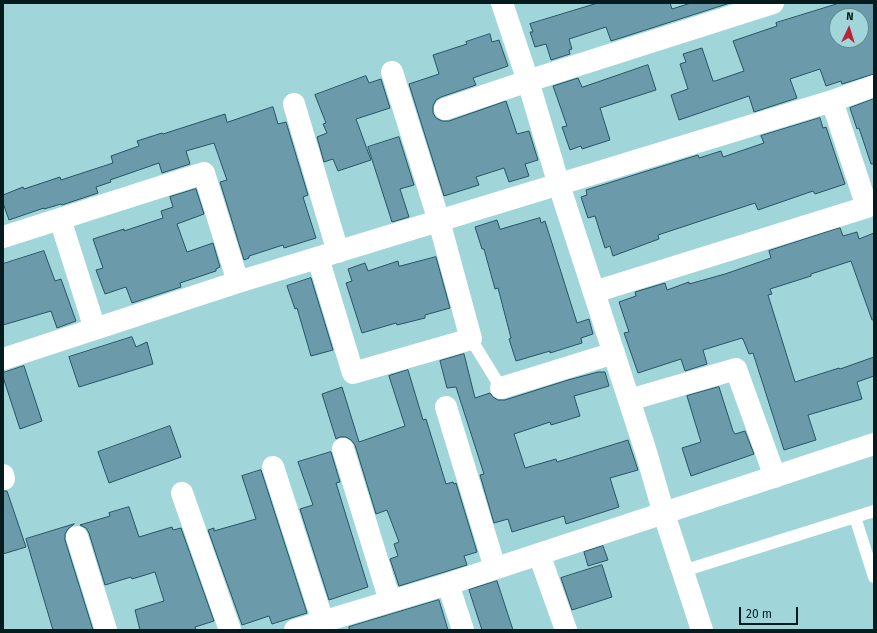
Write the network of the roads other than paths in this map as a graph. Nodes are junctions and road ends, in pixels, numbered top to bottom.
1 (502, 3) edge
2 (773, 3) edge
3 (392, 72) dead end
4 (528, 80) junction
5 (874, 86) edge
6 (832, 101) junction
7 (294, 104) dead end
8 (445, 109) dead end
9 (559, 185) junction
10 (60, 219) junction
11 (439, 221) junction
12 (3, 237) edge
13 (328, 255) junction
14 (238, 282) junction
15 (594, 292) junction
16 (95, 329) junction
17 (471, 339) junction
18 (614, 353) junction
19 (3, 359) edge
20 (501, 388) joint
21 (629, 400) junction
22 (446, 408) dead end
23 (874, 444) edge
24 (343, 449) dead end
25 (273, 467) dead end
26 (775, 477) junction
27 (182, 493) dead end
28 (874, 511) edge
29 (664, 514) junction
30 (855, 517) junction
31 (77, 537) dead end
32 (539, 554) junction
33 (495, 568) junction
34 (683, 571) junction
35 (874, 577) edge
36 (448, 584) junction
37 (390, 601) junction
38 (333, 623) edge
39 (106, 630) edge
40 (230, 630) edge
41 (295, 630) edge
42 (464, 630) edge
43 (566, 630) edge
44 (702, 630) edge

1 - 4 street
2 - 4 street
3 - 11 street
4 - 8 street
4 - 9 street
5 - 6 street
6 - 9 street
6 - 15 street
7 - 13 street
9 - 11 street
9 - 15 street
10 - 12 street
10 - 14 street
10 - 16 street
11 - 13 street
11 - 17 street
13 - 14 street
13 - 17 street
14 - 16 street
15 - 18 street
16 - 19 street
17 - 20 lane
18 - 20 street
18 - 21 street
21 - 26 street
21 - 29 street
22 - 33 street
23 - 26 street
24 - 37 street
25 - 38 street
26 - 29 street
27 - 40 street
28 - 30 lane
29 - 32 street
29 - 34 street
30 - 34 lane
30 - 35 lane
31 - 39 street
32 - 33 street
32 - 43 street
33 - 36 street
34 - 44 street
36 - 37 street
36 - 42 street
37 - 38 street
38 - 41 street

